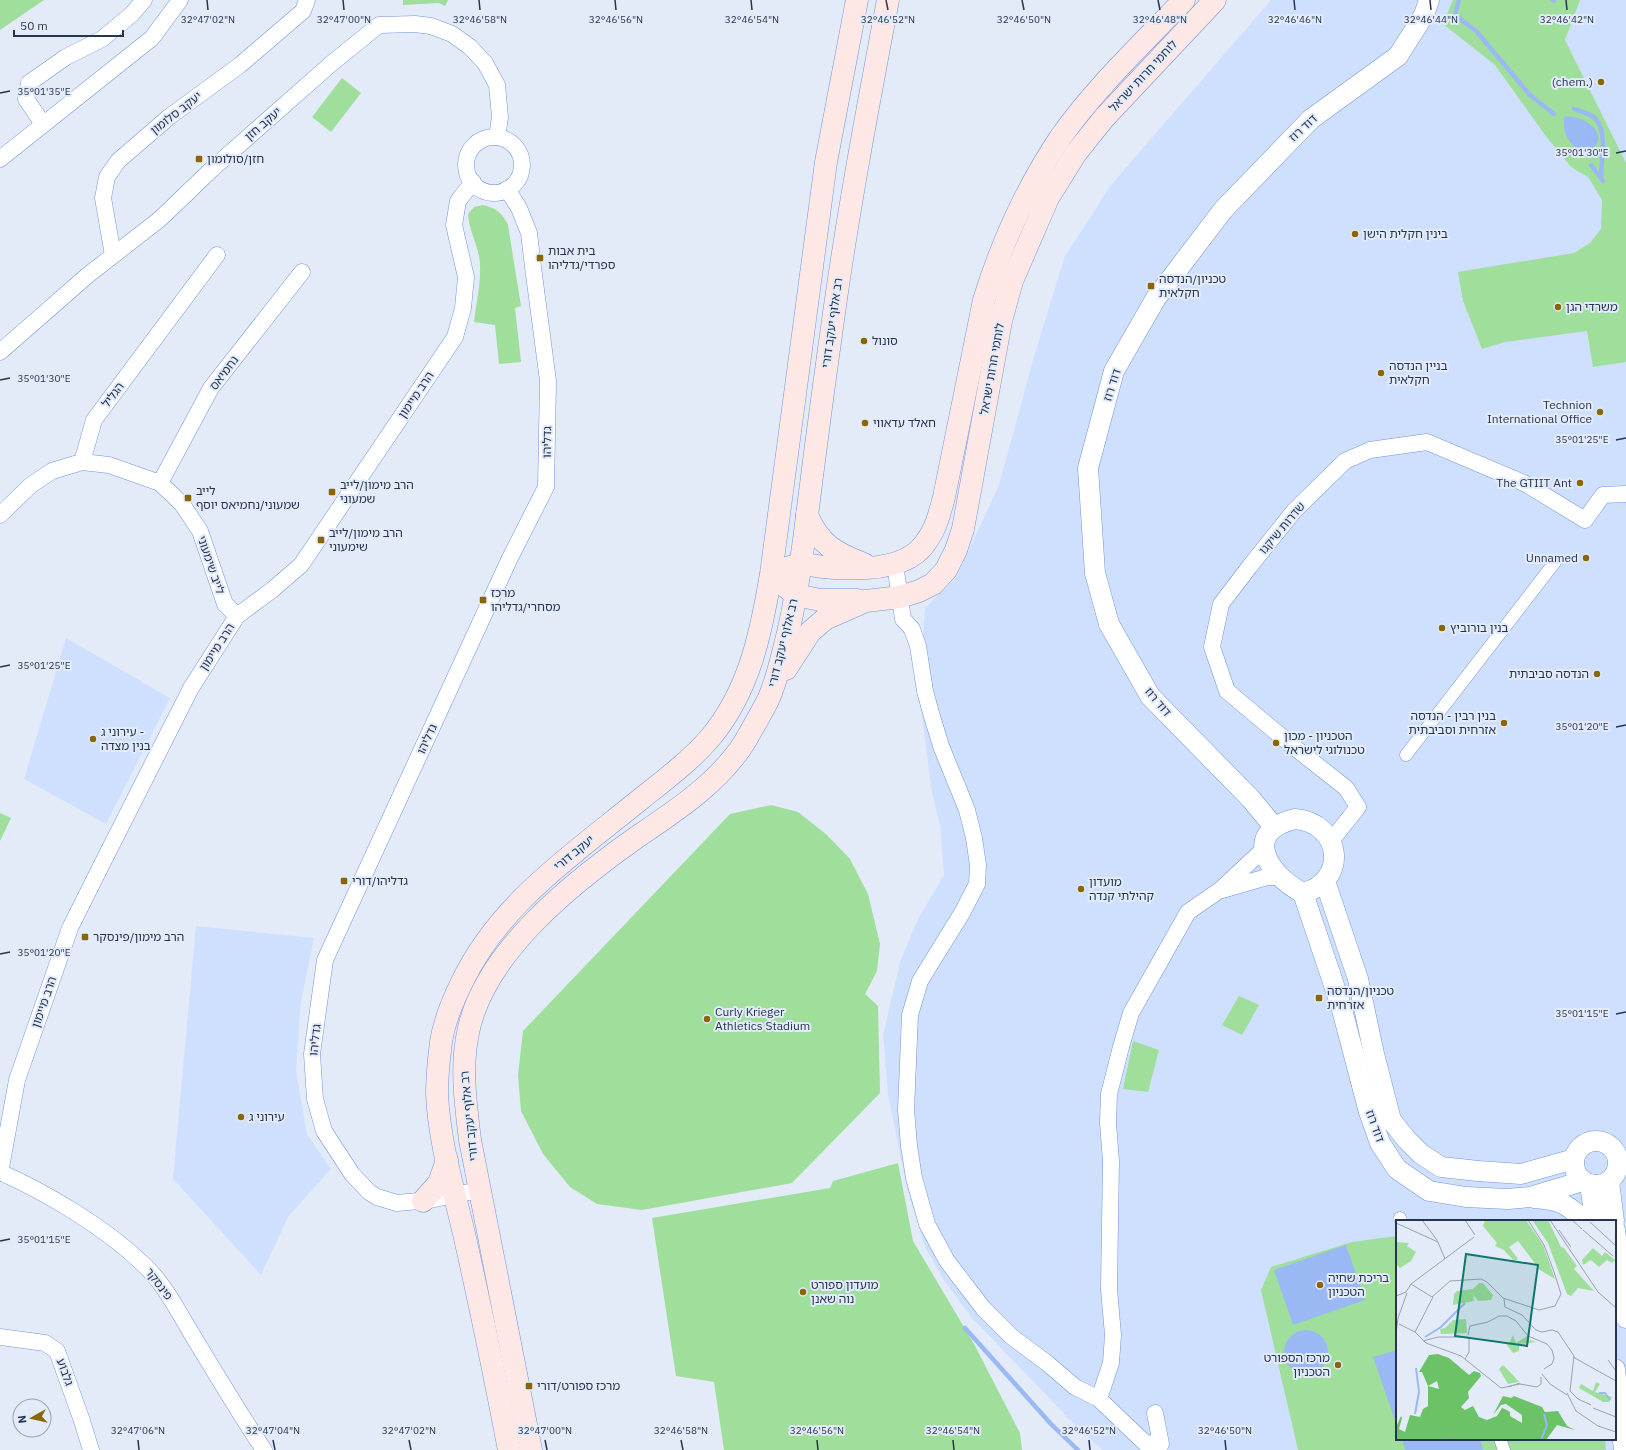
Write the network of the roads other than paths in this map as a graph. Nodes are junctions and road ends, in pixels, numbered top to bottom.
1 (144, 0) edge
2 (180, 0) edge
3 (308, 0) edge
4 (857, 0) edge
5 (888, 0) edge
6 (1184, 0) edge
7 (1215, 0) edge
8 (1429, 0) edge
9 (43, 124) junction
10 (497, 137) junction
11 (0, 159) edge
12 (473, 182) junction
13 (507, 189) junction
14 (113, 255) junction
15 (217, 255) dead end
16 (302, 272) dead end
17 (0, 352) edge
18 (82, 462) junction
19 (160, 483) junction
20 (1626, 494) edge
21 (0, 515) edge
22 (807, 515) junction
23 (1555, 562) dead end
24 (801, 563) junction
25 (885, 566) junction
26 (771, 574) junction
27 (796, 595) junction
28 (900, 598) junction
29 (866, 601) junction
30 (237, 616) junction
31 (768, 699) junction
32 (1406, 755) dead end
33 (1274, 827) junction
34 (1331, 841) junction
35 (1264, 849) junction
36 (1278, 876) junction
37 (1325, 881) junction
38 (1220, 890) junction
39 (1302, 893) junction
40 (1574, 1158) junction
41 (1622, 1158) edge
42 (447, 1160) junction
43 (1, 1167) edge
44 (1594, 1183) junction
45 (479, 1190) junction
46 (456, 1195) junction
47 (1530, 1198) junction
48 (426, 1201) junction
49 (1584, 1220) edge
50 (1596, 1220) edge
51 (1613, 1220) edge
52 (462, 1223) junction
53 (1616, 1238) edge
54 (1626, 1318) edge
55 (0, 1337) edge
56 (1616, 1377) edge
57 (1098, 1399) junction
58 (1155, 1413) dead end
59 (1500, 1440) edge
60 (1162, 1447) edge
61 (90, 1450) edge
62 (264, 1450) edge
63 (509, 1450) edge
64 (531, 1450) edge
65 (1504, 1450) edge
66 (1624, 1450) edge

1 - 9 street
2 - 9 street
3 - 14 street, יעקב סלומון
4 - 26 main road
5 - 22 main road, רב אלוף יעקב דורי
6 - 25 main road, לוחמי חרות ישראל
7 - 28 main road, לוחמי חרות ישראל
8 - 33 street, דוד רוז
9 - 11 street
10 - 12 street
10 - 13 street
10 - 14 street, יעקב חזן
12 - 13 street
12 - 30 street, הרב מיימון
13 - 48 street, גדליהו
14 - 17 street, יעקב חזן
15 - 18 street, הגליל
16 - 19 street, נחמיאס
18 - 19 street, לייב שימעוני
18 - 21 street
19 - 30 street, לייב שימעוני
20 - 34 street, שדרות שיקגו
22 - 24 main road, רב אלוף יעקב דורי
22 - 25 main road
23 - 32 street
24 - 25 main road, לוחמי חרות ישראל
24 - 26 main road
24 - 27 main road, רב אלוף יעקב דורי
25 - 28 street
26 - 27 main road
26 - 42 main road, יעקב דורי
27 - 29 main road
27 - 31 main road, רב אלוף יעקב דורי
28 - 29 main road, לוחמי חרות ישראל
28 - 57 street
29 - 31 main road, לוחמי חרות ישראל
30 - 43 street, הרב מיימון
31 - 45 main road, רב אלוף יעקב דורי
33 - 34 street
33 - 35 street
34 - 37 street
35 - 36 street
35 - 38 street
36 - 38 street
36 - 39 street
37 - 39 street
37 - 40 street, דוד רוז
38 - 57 street
39 - 47 street, דוד רוז
40 - 41 street
40 - 44 street
41 - 44 street
42 - 46 main road
42 - 48 main road
43 - 62 street, פינסקר
44 - 47 street, דוד רוז
44 - 50 street
44 - 51 street
45 - 46 street
45 - 64 main road, רב אלוף יעקב דורי
46 - 48 street, גדליהו
46 - 52 main road
47 - 49 street
48 - 52 main road
52 - 63 main road
53 - 54 street
55 - 61 street, גלבוע
56 - 66 street
57 - 60 street
58 - 60 street
59 - 65 street

